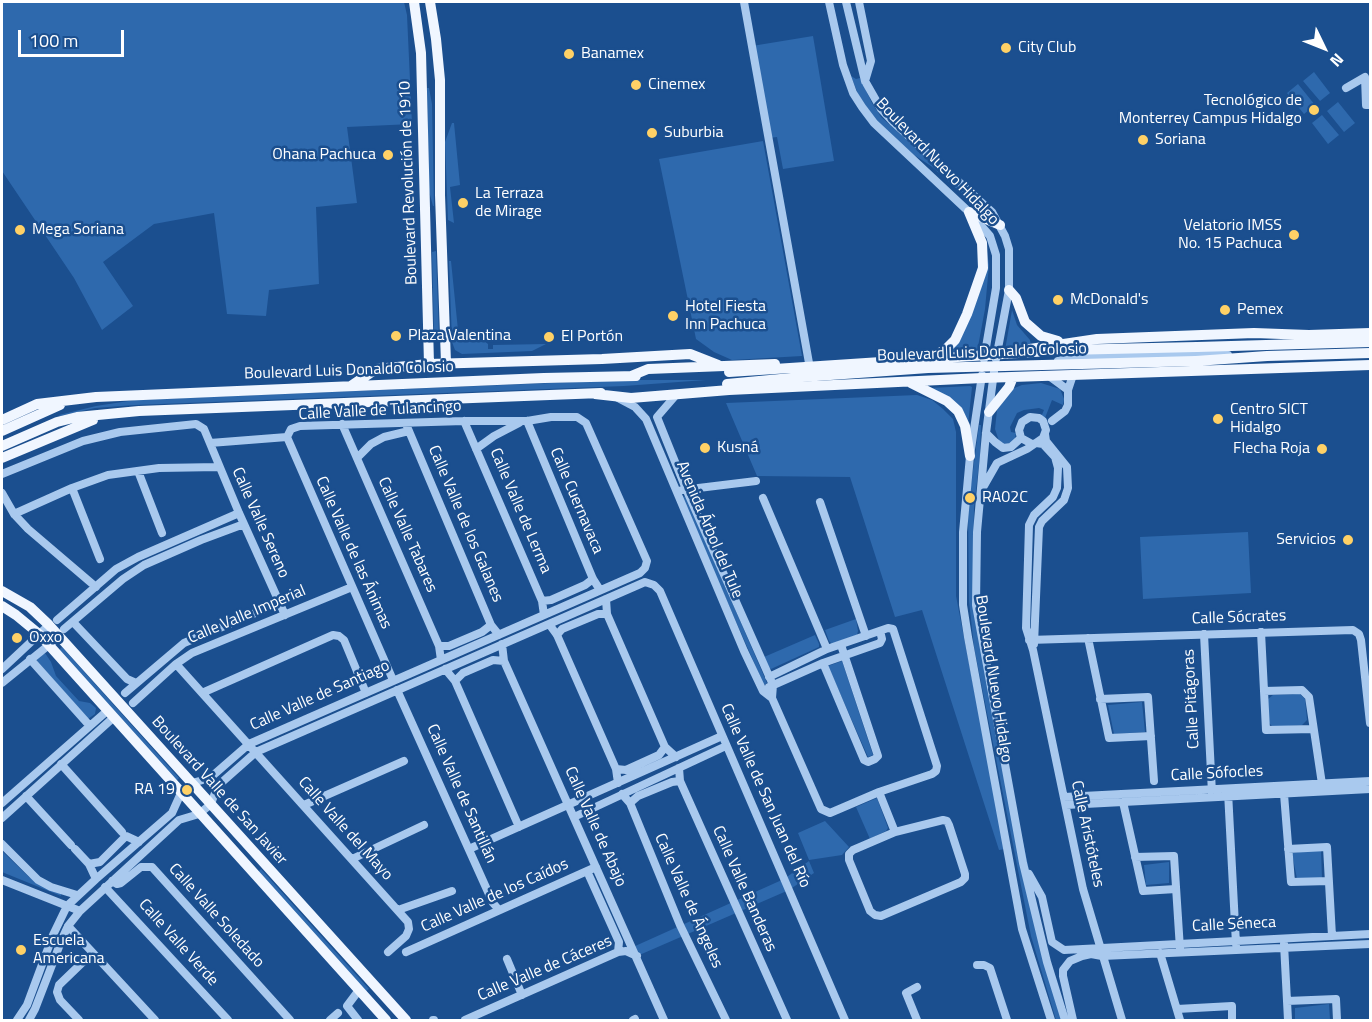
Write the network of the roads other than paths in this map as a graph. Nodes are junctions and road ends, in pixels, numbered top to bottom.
1 (414, 2) edge
2 (430, 2) edge
3 (744, 2) edge
4 (829, 2) edge
5 (846, 2) edge
6 (859, 2) edge
7 (870, 57) junction
8 (843, 65) junction
9 (860, 65) junction
10 (865, 81) junction
11 (1346, 88) dead end
12 (1371, 105) edge
13 (969, 212) junction
14 (1000, 225) junction
15 (1009, 290) junction
16 (1242, 334) junction
17 (1369, 334) edge
18 (1064, 342) junction
19 (1197, 347) junction
20 (1267, 351) junction
21 (1371, 353) edge
22 (984, 355) junction
23 (996, 355) junction
24 (1252, 357) junction
25 (924, 359) junction
26 (1220, 359) junction
27 (446, 363) junction
28 (809, 363) junction
29 (429, 364) junction
30 (1371, 365) edge
31 (725, 369) junction
32 (1256, 370) junction
33 (933, 374) junction
34 (988, 374) junction
35 (1073, 375) junction
36 (1049, 376) junction
37 (1013, 377) junction
38 (544, 378) junction
39 (914, 381) junction
40 (350, 386) junction
41 (1068, 390) junction
42 (594, 394) junction
43 (676, 394) junction
44 (612, 395) junction
45 (69, 401) junction
46 (988, 412) junction
47 (104, 416) junction
48 (657, 417) junction
49 (1039, 418) junction
50 (646, 419) junction
51 (2, 420) edge
52 (464, 421) junction
53 (524, 421) junction
54 (1052, 421) junction
55 (342, 424) junction
56 (408, 427) junction
57 (2, 430) edge
58 (1045, 432) junction
59 (986, 433) junction
60 (286, 437) junction
61 (1021, 438) junction
62 (210, 443) junction
63 (1034, 443) junction
64 (2, 446) edge
65 (476, 449) junction
66 (970, 456) junction
67 (2, 458) edge
68 (357, 458) junction
69 (219, 466) junction
70 (138, 471) junction
71 (2, 474) edge
72 (681, 478) junction
73 (671, 480) junction
74 (756, 482) dead end
75 (72, 488) junction
76 (686, 489) junction
77 (676, 492) junction
78 (2, 493) edge
79 (980, 493) junction
80 (763, 498) dead end
81 (820, 502) dead end
82 (14, 513) junction
83 (239, 513) junction
84 (244, 525) junction
85 (162, 533) dead end
86 (100, 559) dead end
87 (645, 568) joint
88 (592, 579) junction
89 (654, 585) joint
90 (96, 587) junction
91 (352, 587) junction
92 (600, 590) junction
93 (2, 591) edge
94 (606, 599) junction
95 (542, 601) junction
96 (572, 602) junction
97 (279, 603) junction
98 (2, 606) edge
99 (577, 611) junction
100 (607, 614) junction
101 (285, 615) junction
102 (544, 615) junction
103 (53, 622) junction
104 (73, 622) junction
105 (549, 624) junction
106 (491, 625) junction
107 (880, 631) junction
108 (62, 632) junction
109 (1261, 633) junction
110 (39, 634) junction
111 (1204, 634) junction
112 (498, 635) junction
113 (557, 635) junction
114 (866, 636) junction
115 (1088, 638) junction
116 (1032, 640) junction
117 (502, 644) junction
118 (48, 645) junction
119 (842, 645) junction
120 (439, 646) junction
121 (827, 649) junction
122 (472, 652) junction
123 (845, 654) junction
124 (30, 658) junction
125 (441, 660) junction
126 (504, 661) junction
127 (823, 663) junction
128 (176, 664) junction
129 (802, 667) junction
130 (2, 669) edge
131 (445, 669) junction
132 (393, 680) junction
133 (455, 681) junction
134 (771, 681) junction
135 (2, 683) edge
136 (136, 683) junction
137 (398, 690) junction
138 (764, 691) junction
139 (1264, 691) junction
140 (125, 693) dead end
141 (202, 693) junction
142 (366, 693) junction
143 (772, 698) junction
144 (1100, 699) junction
145 (133, 703) dead end
146 (110, 714) junction
147 (1371, 723) edge
148 (89, 725) junction
149 (1313, 729) junction
150 (722, 736) junction
151 (1151, 736) junction
152 (249, 744) junction
153 (726, 746) junction
154 (665, 747) junction
155 (256, 752) junction
156 (676, 757) junction
157 (404, 760) dead end
158 (61, 764) junction
159 (679, 768) junction
160 (616, 769) junction
161 (646, 770) junction
162 (207, 779) junction
163 (651, 780) junction
164 (680, 781) junction
165 (1154, 781) dead end
166 (1371, 781) edge
167 (192, 783) junction
168 (618, 783) junction
169 (1322, 783) junction
170 (1371, 789) edge
171 (216, 790) junction
172 (879, 792) junction
173 (181, 793) junction
174 (1212, 793) junction
175 (1228, 793) junction
176 (622, 794) junction
177 (1284, 794) junction
178 (26, 796) junction
179 (1065, 801) junction
180 (1123, 802) junction
181 (2, 803) edge
182 (630, 803) junction
183 (211, 804) junction
184 (304, 805) junction
185 (569, 805) junction
186 (172, 813) junction
187 (200, 813) junction
188 (574, 817) junction
189 (2, 818) edge
190 (179, 820) junction
191 (424, 825) dead end
192 (519, 827) junction
193 (895, 832) junction
194 (124, 834) junction
195 (139, 842) junction
196 (2, 844) edge
197 (469, 849) junction
198 (1288, 849) junction
199 (1135, 857) junction
200 (260, 858) junction
201 (352, 859) junction
202 (1023, 863) junction
203 (89, 864) junction
204 (596, 867) junction
205 (249, 868) junction
206 (587, 871) junction
207 (96, 879) junction
208 (2, 880) edge
209 (1329, 881) junction
210 (109, 884) junction
211 (1176, 889) junction
212 (452, 891) dead end
213 (77, 895) junction
214 (68, 906) junction
215 (398, 910) junction
216 (499, 910) junction
217 (80, 911) junction
218 (68, 926) junction
219 (409, 928) joint
220 (1371, 934) edge
221 (1332, 936) junction
222 (1284, 938) junction
223 (1236, 940) junction
224 (1371, 944) edge
225 (1180, 948) junction
226 (1284, 948) junction
227 (1237, 950) junction
228 (1101, 951) junction
229 (388, 952) dead end
230 (406, 952) dead end
231 (618, 952) junction
232 (1082, 953) junction
233 (1160, 953) junction
234 (638, 956) junction
235 (97, 957) junction
236 (507, 959) dead end
237 (977, 965) dead end
238 (917, 987) dead end
239 (358, 990) junction
240 (522, 995) junction
241 (1287, 1001) junction
242 (1177, 1009) junction
243 (338, 1013) dead end
244 (17, 1020) edge
245 (29, 1020) edge
246 (79, 1020) edge
247 (154, 1020) edge
248 (226, 1020) edge
249 (290, 1020) edge
250 (330, 1020) edge
251 (357, 1020) edge
252 (386, 1020) edge
253 (406, 1020) edge
254 (465, 1020) edge
255 (664, 1020) edge
256 (726, 1020) edge
257 (786, 1020) edge
258 (845, 1020) edge
259 (917, 1020) edge
260 (1007, 1020) edge
261 (1051, 1020) edge
262 (1065, 1020) edge
263 (1073, 1020) edge
264 (1122, 1020) edge
265 (1180, 1020) edge
266 (1232, 1020) edge
267 (1288, 1020) edge
268 (1337, 1020) edge

1 - 29 main road, Boulevard Revolución de 1910
2 - 27 main road, Boulevard Revolución de 1910
3 - 28 street
4 - 8 street, Boulevard Nuevo Hidalgo
5 - 9 street, Boulevard Nuevo Hidalgo
6 - 7 street, Boulevard Nuevo Hidalgo
7 - 9 street
7 - 10 street, Boulevard Nuevo Hidalgo
8 - 9 street
8 - 13 street, Boulevard Nuevo Hidalgo
9 - 10 street, Boulevard Nuevo Hidalgo
10 - 14 street, Boulevard Nuevo Hidalgo
11 - 12 street
13 - 14 main road
13 - 22 street, Boulevard Nuevo Hidalgo
13 - 25 main road
14 - 15 street, Boulevard Nuevo Hidalgo
15 - 18 main road
15 - 23 street, Boulevard Nuevo Hidalgo
16 - 17 main road, Boulevard Luis Donaldo Colosio
16 - 18 main road, Boulevard Luis Donaldo Colosio
16 - 19 main road
17 - 20 main road, Boulevard Luis Donaldo Colosio
18 - 23 main road, Boulevard Luis Donaldo Colosio
19 - 20 main road, Boulevard Luis Donaldo Colosio
19 - 31 main road, Boulevard Luis Donaldo Colosio, bridge
20 - 21 main road, Boulevard Luis Donaldo Colosio
20 - 24 main road, Boulevard Luis Donaldo Colosio
22 - 23 main road, Boulevard Luis Donaldo Colosio
22 - 25 main road, Boulevard Luis Donaldo Colosio
22 - 34 street, Boulevard Nuevo Hidalgo
23 - 34 street, Boulevard Nuevo Hidalgo
24 - 26 main road, Boulevard Luis Donaldo Colosio
24 - 34 street
25 - 28 main road, Boulevard Luis Donaldo Colosio
25 - 33 main road
26 - 32 main road
26 - 42 main road, Boulevard Luis Donaldo Colosio, bridge
27 - 29 main road
27 - 31 main road
27 - 38 main road
28 - 31 main road, Boulevard Luis Donaldo Colosio
29 - 40 main road
30 - 32 main road, Boulevard Luis Donaldo Colosio
31 - 38 main road, Boulevard Luis Donaldo Colosio
32 - 35 main road, Boulevard Luis Donaldo Colosio
33 - 34 street
33 - 39 main road
34 - 37 main road, Boulevard Luis Donaldo Colosio
34 - 39 main road, Boulevard Luis Donaldo Colosio
34 - 46 street, Boulevard Nuevo Hidalgo
34 - 66 street, Boulevard Nuevo Hidalgo
35 - 36 main road, Boulevard Luis Donaldo Colosio
35 - 41 street
36 - 37 main road, Boulevard Luis Donaldo Colosio
36 - 41 street
37 - 46 main road
38 - 40 main road, Boulevard Luis Donaldo Colosio
39 - 43 main road, Boulevard Luis Donaldo Colosio
39 - 66 main road
40 - 45 main road, Boulevard Luis Donaldo Colosio
41 - 54 street
42 - 44 main road, Boulevard Luis Donaldo Colosio
42 - 47 main road, Boulevard Luis Donaldo Colosio
43 - 44 main road, Boulevard Luis Donaldo Colosio
43 - 48 street
44 - 50 street, Avenida Árbol del Tule
45 - 51 main road, Boulevard Luis Donaldo Colosio
45 - 57 main road, Boulevard Luis Donaldo Colosio
46 - 59 street, Boulevard Nuevo Hidalgo
47 - 64 main road, Boulevard Luis Donaldo Colosio
47 - 67 main road, Boulevard Luis Donaldo Colosio
48 - 50 street
48 - 72 street, Avenida Árbol del Tule
49 - 54 street
49 - 58 street
49 - 61 street
50 - 73 street, Avenida Árbol del Tule
52 - 53 street, Calle Valle de Tulancingo
52 - 56 street, Calle Valle de Tulancingo
52 - 65 street, Calle Valle de Lerma
53 - 65 street
53 - 87 street, Calle Valle de Tulancingo
53 - 88 street, Calle Cuernavaca
54 - 58 street
55 - 56 street, Calle Valle de Tulancingo
55 - 60 street, Calle Valle de Tulancingo
55 - 68 street, Calle Valle Tabares
56 - 68 street
56 - 106 street, Calle Valle de los Galanes
58 - 63 street
58 - 116 street, Calle Aristóteles
59 - 61 street
59 - 79 street, Boulevard Nuevo Hidalgo
60 - 62 street, Calle Valle de Tulancingo
60 - 91 street, Calle Valle de las Ánimas
61 - 63 street
62 - 69 street, Calle Valle Sereno
62 - 71 street
63 - 79 street
63 - 116 street, Calle Aristóteles
65 - 95 street, Calle Valle de Lerma
66 - 261 street, Boulevard Nuevo Hidalgo
68 - 120 street, Calle Valle Tabares
69 - 70 street
69 - 83 street, Calle Valle Sereno
70 - 75 street
70 - 85 street
72 - 73 street
72 - 76 street, Avenida Árbol del Tule
73 - 77 street, Avenida Árbol del Tule
74 - 76 street
75 - 82 street
75 - 86 street
76 - 77 street
76 - 134 street, Avenida Árbol del Tule
77 - 138 street, Avenida Árbol del Tule
78 - 82 street
79 - 202 street, Boulevard Nuevo Hidalgo
80 - 121 street
81 - 114 street
82 - 90 street
83 - 84 street, Calle Valle Sereno
83 - 90 street
84 - 97 street, Calle Valle Sereno
84 - 104 street
87 - 92 street, Calle Valle de Santiago
88 - 92 street, Calle Cuernavaca
88 - 95 street
89 - 94 street, Calle Valle de Santiago
89 - 150 street, Calle Valle de San Juan del Río
90 - 103 street
91 - 101 street, Calle Valle Imperial
91 - 132 street, Calle Valle de las Ánimas
92 - 96 street, Calle Valle de Santiago
93 - 103 main road, Boulevard Valle de San Javier
94 - 99 street, Calle Valle de Santiago
94 - 100 street
95 - 102 street, Calle Valle de Lerma
96 - 99 street
96 - 102 street, Calle Valle de Santiago
97 - 101 street, Calle Valle Sereno
97 - 136 street, Calle Valle Imperial
98 - 110 main road, Boulevard Valle de San Javier
99 - 105 street, Calle Valle de Santiago
100 - 113 street
100 - 154 street
101 - 128 street, Calle Valle Imperial
102 - 112 street, Calle Valle de Santiago
103 - 108 main road, Boulevard Valle de San Javier
103 - 110 street
104 - 108 street
104 - 136 street
105 - 113 street
105 - 117 street, Calle Valle de Santiago
106 - 112 street, Calle Valle de los Galanes
106 - 120 street
107 - 114 street
107 - 123 street
107 - 172 street
108 - 118 street
108 - 167 main road, Boulevard Valle de San Javier
109 - 111 street, Calle Sócrates
109 - 139 street
109 - 147 street, Calle Sócrates
110 - 118 main road, Boulevard Valle de San Javier
110 - 130 street
111 - 115 street, Calle Sócrates
111 - 174 street, Calle Pitágoras
112 - 122 street, Calle Valle de Santiago
113 - 160 street
114 - 119 street
115 - 116 street, Calle Sócrates
115 - 144 street
116 - 179 street, Calle Aristóteles
117 - 122 street, Calle Valle de Santiago
117 - 126 street, Calle Valle de Abajo
118 - 124 street
118 - 146 main road, Boulevard Valle de San Javier
119 - 121 street
119 - 123 street
120 - 125 street, Calle Valle Tabares
121 - 129 street
122 - 125 street, Calle Valle de Santiago
122 - 131 street, Calle Valle de Santiago
123 - 127 street
123 - 127 street
124 - 135 street
124 - 148 street
125 - 132 street, Calle Valle de Santiago
126 - 133 street
126 - 185 street, Calle Valle de Abajo
127 - 129 street
128 - 141 street, Calle Valle del Mayo
128 - 145 street, Calle Valle Imperial
129 - 134 street
131 - 133 street
131 - 137 street, Calle Valle de Santiago
132 - 142 street, Calle Valle de Santiago
133 - 192 street
134 - 138 street
134 - 143 street
136 - 140 street, Calle Valle Imperial
137 - 155 street, Calle Valle de Santiago
137 - 197 street, Calle Valle de Santillán
138 - 143 street
139 - 149 street
139 - 149 street
141 - 142 street
141 - 152 street, Calle Valle del Mayo
142 - 152 street, Calle Valle de Santiago
143 - 172 street
144 - 151 street
144 - 151 street
146 - 148 street
146 - 158 street
146 - 173 main road, Boulevard Valle de San Javier
148 - 181 street
149 - 169 street
150 - 153 street, Calle Valle de San Juan del Río
150 - 156 street
151 - 165 street
152 - 155 street, Calle Valle del Mayo
152 - 162 street, Calle Valle de Santiago
153 - 159 street
153 - 258 street, Calle Valle de San Juan del Río
154 - 156 street
154 - 160 street
155 - 171 street, Calle Valle de Santiago
155 - 184 street, Calle Valle del Mayo
156 - 161 street
157 - 184 street
158 - 178 street
158 - 194 street
159 - 163 street
159 - 164 street, Calle Valle Banderas
160 - 168 street
161 - 163 street
161 - 168 street
162 - 167 street, Calle Valle de Santiago
162 - 171 street
163 - 176 street
164 - 182 street
164 - 257 street, Calle Valle Banderas
166 - 169 street, Calle Sófocles
167 - 173 street, Calle Valle de Santiago
167 - 183 main road, Boulevard Valle de San Javier
168 - 185 street
169 - 175 street, Calle Sófocles
170 - 177 street, Calle Sófocles
171 - 183 street, Calle Valle de Santiago
172 - 193 street
173 - 186 street, Calle Valle de Santiago
173 - 187 main road, Boulevard Valle de San Javier
174 - 175 street, Calle Sófocles
174 - 179 street, Calle Sófocles
174 - 180 street, Calle Sófocles
175 - 177 street, Calle Sófocles
175 - 223 street
176 - 182 street, Calle Valle de Ángeles
176 - 188 street
177 - 198 street
178 - 189 street
178 - 203 street
179 - 180 street, Calle Sófocles
179 - 228 street, Calle Aristóteles
180 - 199 street
182 - 256 street, Calle Valle de Ángeles
183 - 187 street
183 - 200 main road, Boulevard Valle de San Javier
184 - 201 street, Calle Valle del Mayo
185 - 188 street, Calle Valle de Abajo
185 - 192 street
186 - 190 street
186 - 195 street, Calle Valle de Santiago
187 - 190 street
187 - 205 main road, Boulevard Valle de San Javier
188 - 204 street, Calle Valle de Abajo
190 - 210 street
191 - 201 street
192 - 197 street
193 - 193 street
194 - 195 street
194 - 203 street
195 - 207 street, Calle Valle de Santiago
196 - 213 street
197 - 216 street, Calle Valle de Santillán
198 - 209 street
198 - 209 street
199 - 211 street
199 - 211 street
200 - 205 main road
200 - 253 main road, Boulevard Valle de San Javier
201 - 215 street, Calle Valle del Mayo
202 - 232 street
202 - 262 street, Boulevard Nuevo Hidalgo
203 - 207 street
204 - 206 street, Calle Valle de los Caídos
204 - 234 street, Calle Valle de Abajo
205 - 239 main road, Boulevard Valle de San Javier
206 - 216 street, Calle Valle de los Caídos
206 - 231 street, Calle Valle de Abajo
207 - 213 street, Calle Valle de Santiago
208 - 214 street
209 - 221 street
210 - 217 street
210 - 248 street, Calle Valle Verde
210 - 249 street, Calle Valle Soledado
211 - 225 street
212 - 215 street
213 - 214 street, Calle Valle de Santiago
214 - 217 street
214 - 244 street, Calle Valle de Santiago
215 - 219 street, Calle Valle del Mayo
216 - 230 street, Calle Valle de los Caídos
217 - 218 street
218 - 235 street
218 - 245 street
219 - 229 street, Calle Valle de los Caídos
220 - 221 street, Calle Séneca
221 - 222 street, Calle Séneca
222 - 223 street, Calle Séneca
222 - 226 street
223 - 225 street, Calle Séneca
223 - 227 street
224 - 226 street, Calle Séneca
225 - 227 street, Calle Séneca
225 - 228 street, Calle Séneca
225 - 233 street, Calle Séneca
226 - 227 street, Calle Séneca
226 - 241 street
228 - 232 street
228 - 233 street, Calle Séneca
228 - 264 street, Calle Aristóteles
231 - 234 street, Calle Valle de Cáceres
231 - 240 street, Calle Valle de Cáceres
232 - 263 street
233 - 242 street
234 - 255 street, Calle Valle de Abajo
235 - 246 street
235 - 247 street
236 - 240 street
237 - 260 street
238 - 259 street
239 - 251 street
239 - 252 main road, Boulevard Valle de San Javier
240 - 254 street, Calle Valle de Cáceres
241 - 267 street
241 - 268 street
242 - 265 street
242 - 266 street
243 - 250 street

